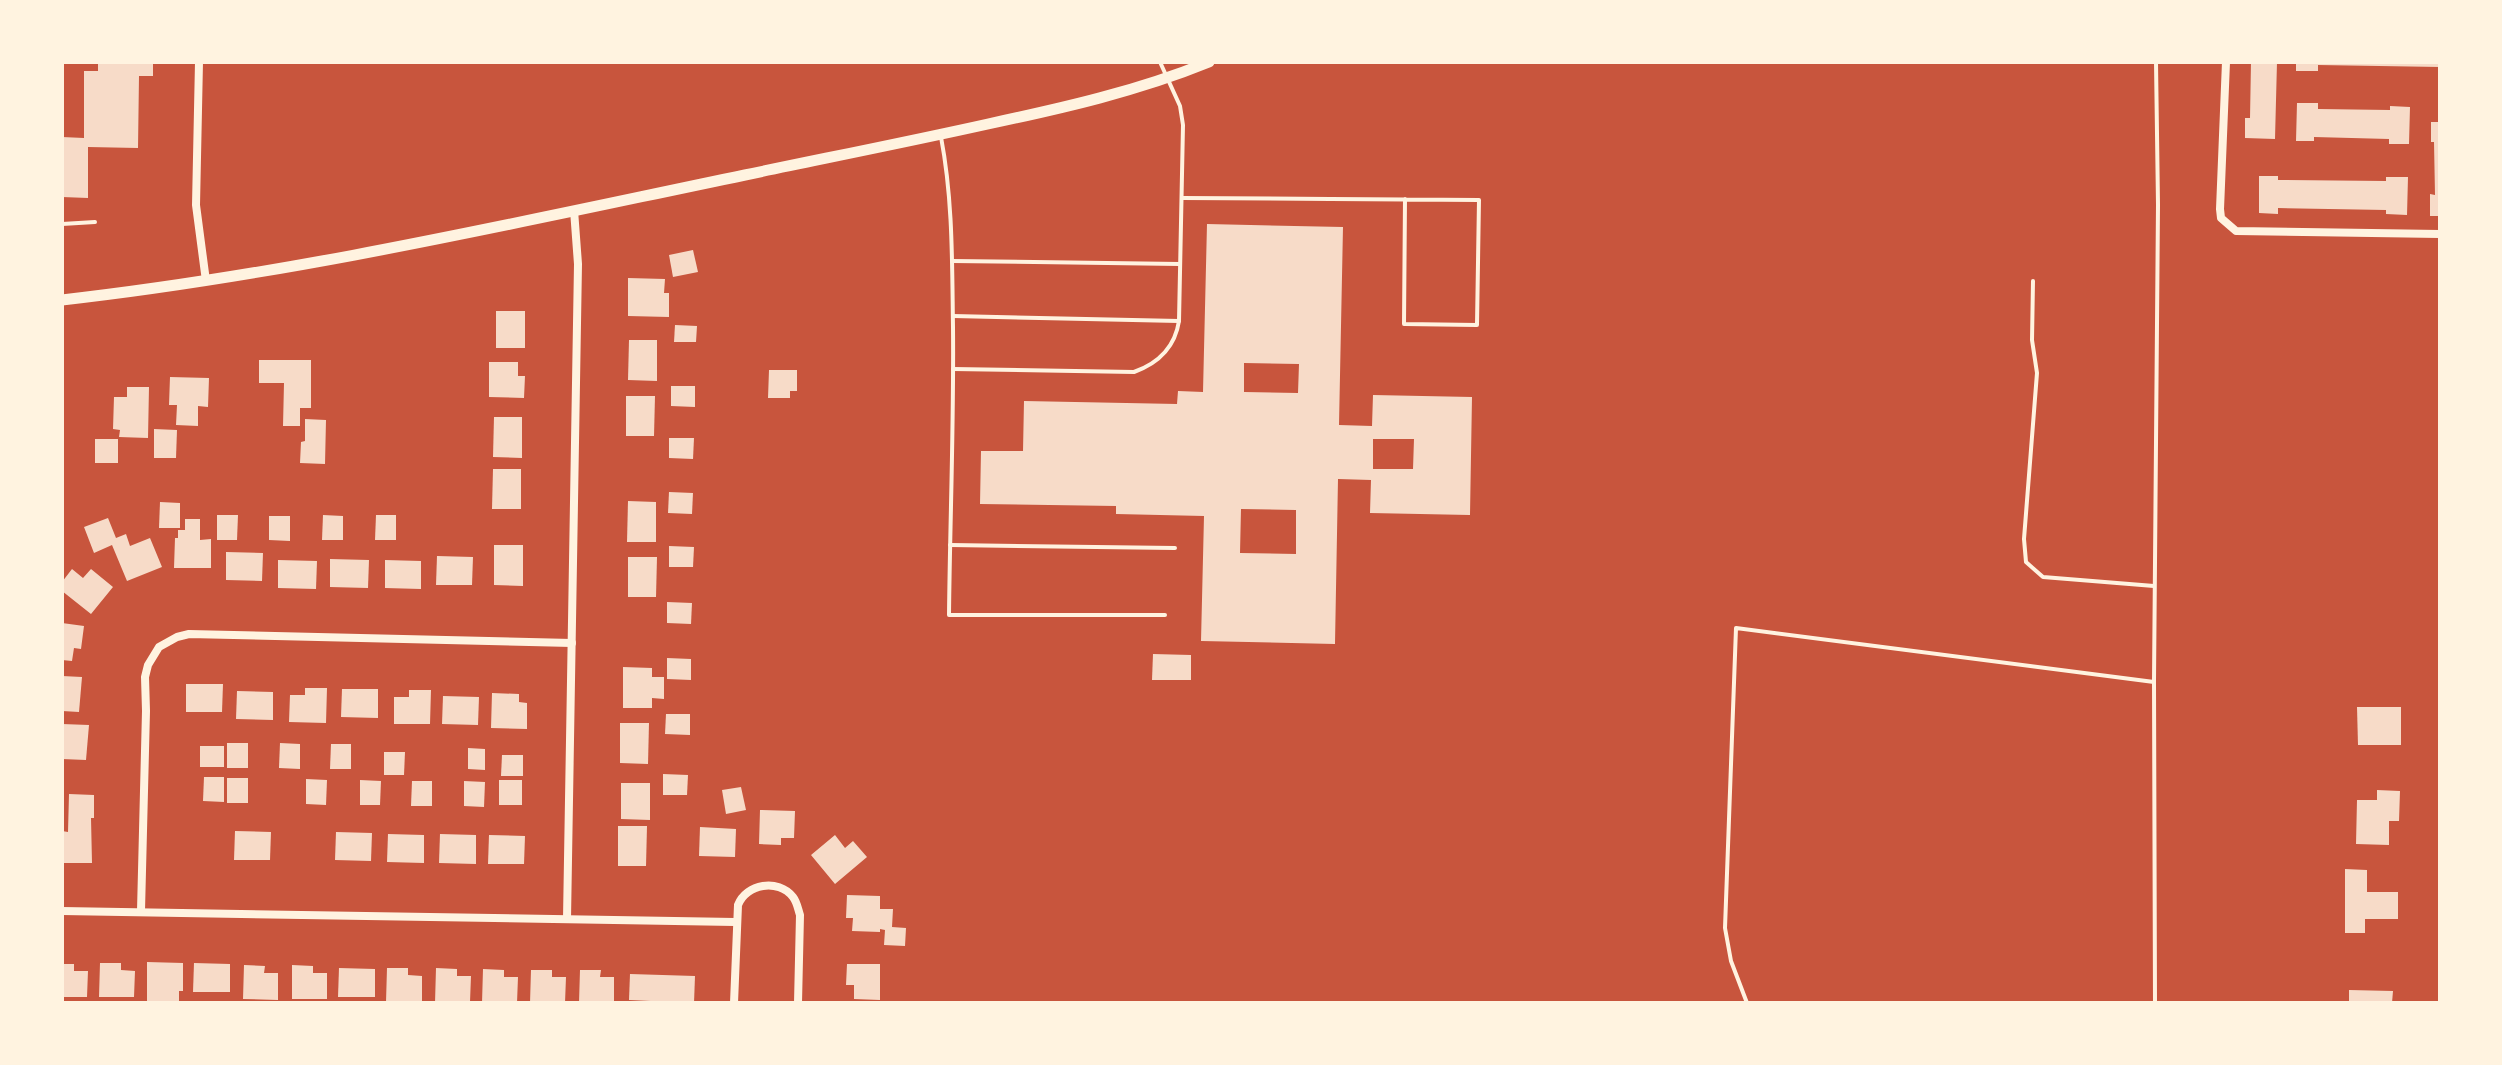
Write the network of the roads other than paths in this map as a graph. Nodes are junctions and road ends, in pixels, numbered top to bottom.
1 (199, 62) edge
2 (1160, 62) edge
3 (1209, 62) edge
4 (2156, 62) edge
5 (2226, 62) edge
6 (1168, 78) junction
7 (941, 135) junction
8 (1182, 198) junction
9 (1405, 199) junction
10 (574, 210) junction
11 (95, 222) dead end
12 (62, 224) edge
13 (2440, 234) edge
14 (952, 261) junction
15 (1180, 264) junction
16 (206, 281) junction
17 (2033, 281) dead end
18 (62, 300) edge
19 (953, 316) junction
20 (1179, 321) junction
21 (953, 369) junction
22 (950, 545) junction
23 (1175, 548) dead end
24 (2154, 586) junction
25 (1165, 615) dead end
26 (572, 643) junction
27 (2154, 682) junction
28 (62, 911) edge
29 (141, 911) junction
30 (567, 919) junction
31 (735, 922) junction
32 (734, 1003) edge
33 (798, 1003) edge
34 (1747, 1003) edge
35 (2155, 1003) edge

1 - 16 street
2 - 6 lane
3 - 6 street
4 - 24 lane
5 - 13 street
6 - 7 street
6 - 8 lane
7 - 10 street
7 - 14 lane
8 - 9 lane
8 - 15 lane
9 - 9 lane
10 - 16 street
10 - 26 street
11 - 12 lane
14 - 15 lane
14 - 19 lane
15 - 20 lane
16 - 18 street
17 - 24 lane
19 - 20 lane
19 - 21 lane
20 - 21 lane
21 - 22 lane
22 - 23 lane
22 - 25 lane
24 - 27 lane
26 - 29 street
26 - 30 street
27 - 34 lane
27 - 35 lane
28 - 29 street
29 - 30 street
30 - 31 street
31 - 32 street
31 - 33 street

